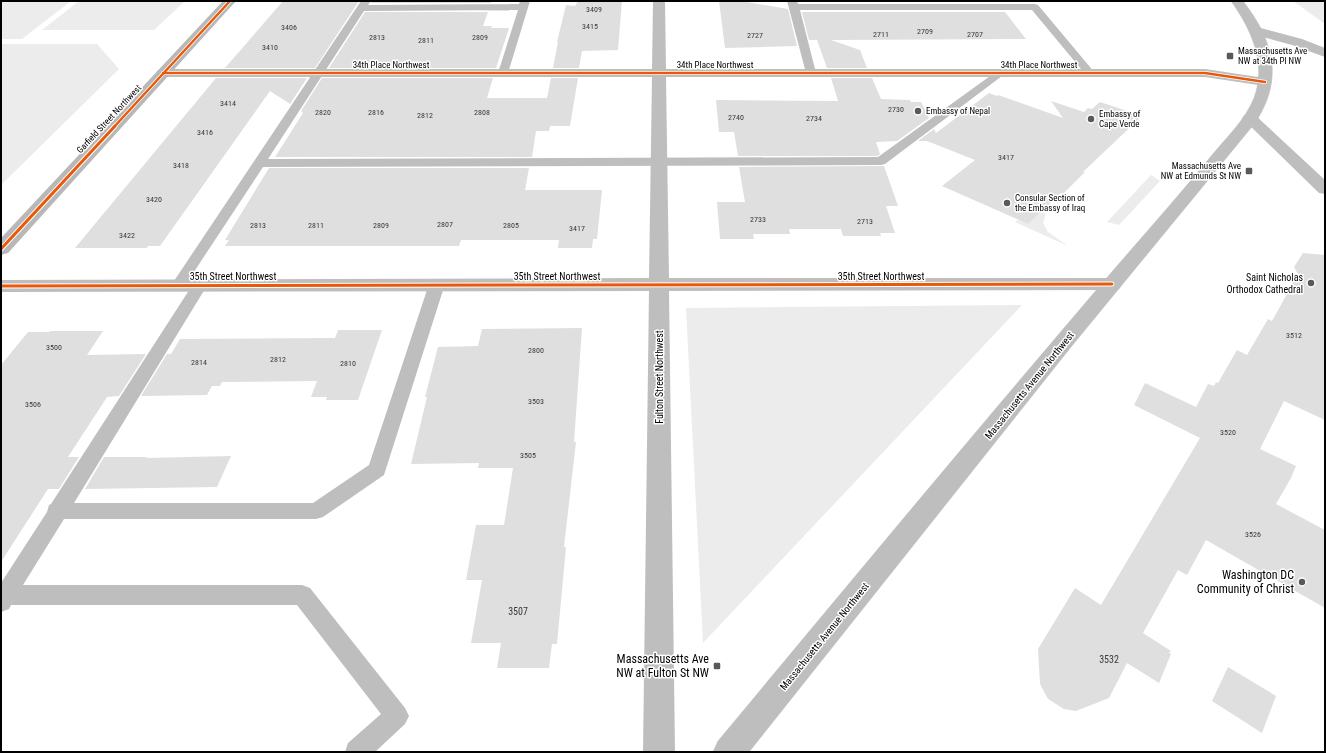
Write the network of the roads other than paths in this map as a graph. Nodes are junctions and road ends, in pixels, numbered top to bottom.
1 (230, 1) edge
2 (659, 1) edge
3 (1237, 1) edge
4 (363, 4) edge
5 (524, 4) edge
6 (793, 4) edge
7 (1257, 31) junction
8 (1325, 53) edge
9 (163, 72) junction
10 (319, 73) junction
11 (503, 73) junction
12 (659, 73) junction
13 (811, 73) junction
14 (1001, 73) junction
15 (1090, 73) junction
16 (1266, 82) junction
17 (1250, 118) junction
18 (659, 161) junction
19 (260, 163) junction
20 (1325, 189) edge
21 (1, 249) edge
22 (179, 284) junction
23 (200, 284) junction
24 (437, 284) junction
25 (659, 284) junction
26 (1112, 284) junction
27 (1, 286) edge
28 (56, 511) junction
29 (3, 598) edge
30 (357, 752) edge
31 (659, 752) edge
32 (729, 752) edge

1 - 9 main road, Garfield Street Northwest
2 - 12 street, Fulton Street Northwest
3 - 7 street, Massachusetts Avenue Northwest
4 - 5 lane
4 - 10 lane
5 - 11 lane
6 - 13 lane
6 - 15 lane
7 - 8 street
7 - 16 street, Massachusetts Avenue Northwest
9 - 10 street, 34th Place Northwest
9 - 21 main road, Garfield Street Northwest
10 - 11 street, 34th Place Northwest
10 - 19 lane
11 - 12 street, 34th Place Northwest
12 - 13 street, 34th Place Northwest
12 - 18 street, Fulton Street Northwest
13 - 14 street, 34th Place Northwest
14 - 15 street, 34th Place Northwest
14 - 18 lane
15 - 16 street, 34th Place Northwest
16 - 17 street, Massachusetts Avenue Northwest
17 - 20 street
17 - 26 street, Massachusetts Avenue Northwest
18 - 19 lane
18 - 25 street, Fulton Street Northwest
19 - 22 lane
22 - 23 street, 35th Street Northwest
22 - 27 street, 35th Street Northwest
23 - 24 street, 35th Street Northwest
23 - 28 lane
24 - 25 street, 35th Street Northwest
24 - 28 lane
25 - 26 street, 35th Street Northwest
25 - 31 street, Fulton Street Northwest
26 - 32 street, Massachusetts Avenue Northwest
28 - 29 lane
29 - 30 lane

